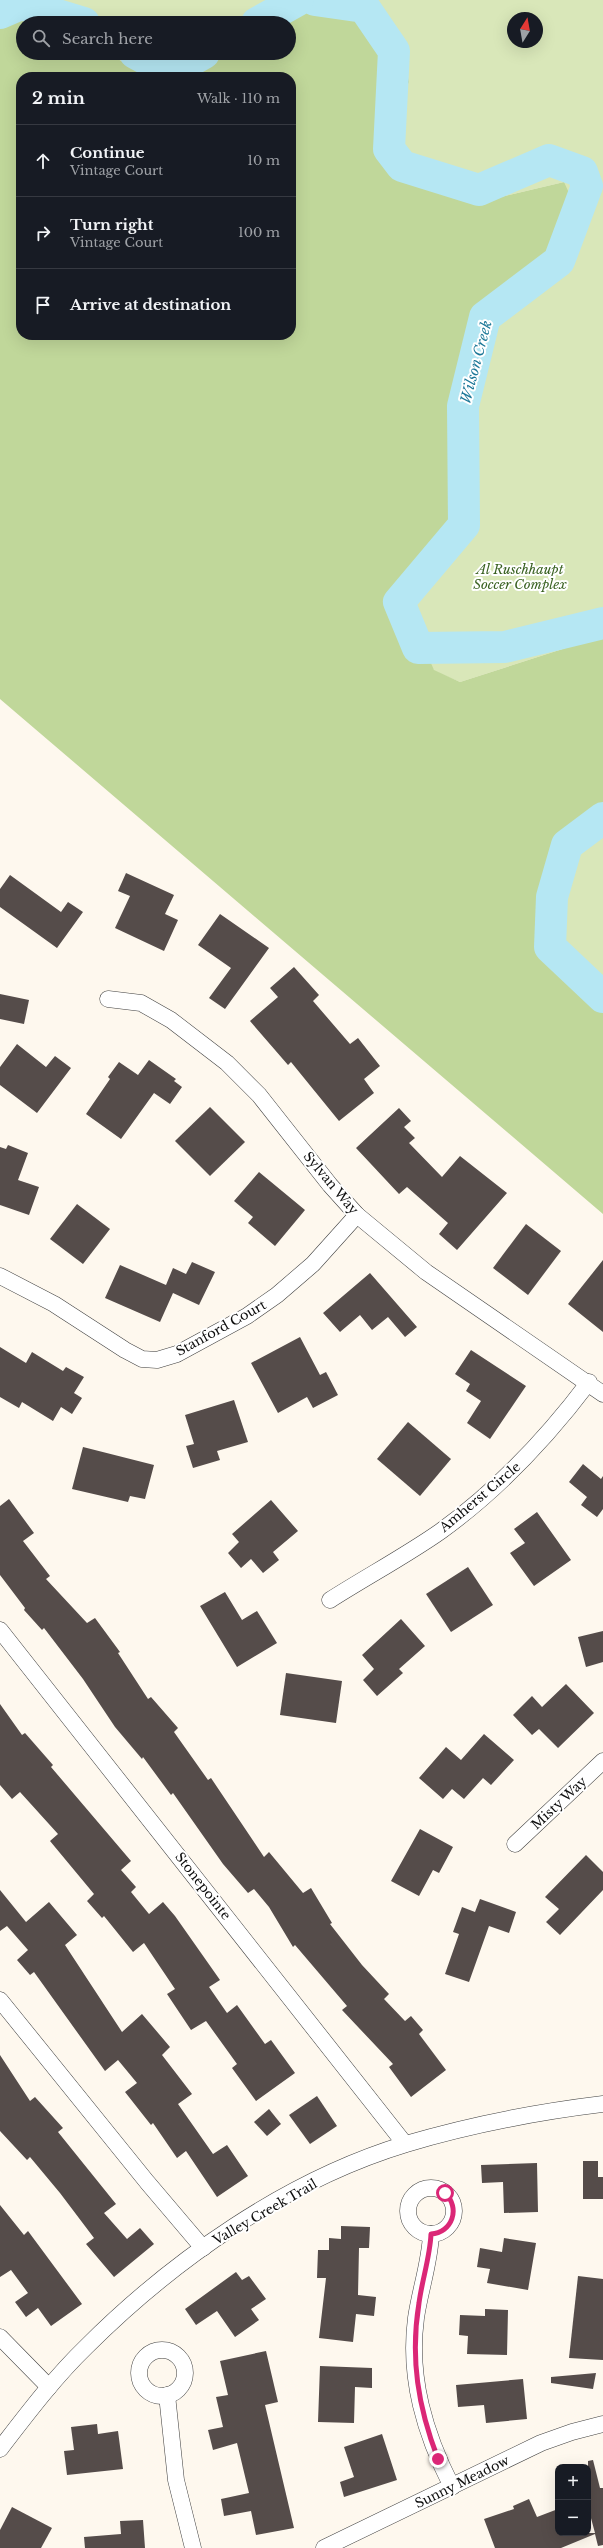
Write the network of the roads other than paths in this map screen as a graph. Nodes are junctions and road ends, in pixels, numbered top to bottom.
1 (108, 998) dead end
2 (357, 1215) junction
3 (0, 1276) edge
4 (589, 1382) junction
5 (603, 1394) edge
6 (330, 1600) dead end
7 (0, 1630) edge
8 (603, 1761) edge
9 (515, 1844) dead end
10 (0, 2000) edge
11 (603, 2104) edge
12 (405, 2144) junction
13 (431, 2234) dead end
14 (203, 2248) junction
15 (0, 2337) edge
16 (49, 2387) junction
17 (167, 2395) dead end
18 (603, 2424) edge
19 (0, 2449) edge
20 (452, 2487) junction
21 (193, 2548) edge
22 (324, 2548) edge

1 - 2 street, Sylvan Way
2 - 3 street, Stanford Court
2 - 4 street, Sylvan Way
4 - 5 street, Sylvan Way
4 - 6 street, Amherst Circle
7 - 12 street, Stonepointe
8 - 9 street, Misty Way
10 - 14 street
11 - 12 street, Valley Creek Trail
12 - 14 street, Valley Creek Trail
13 - 20 street
14 - 16 street, Valley Creek Trail
15 - 16 street
16 - 19 street, Valley Creek Trail
17 - 21 street
18 - 20 street, Sunny Meadow
20 - 22 street, Sunny Meadow

